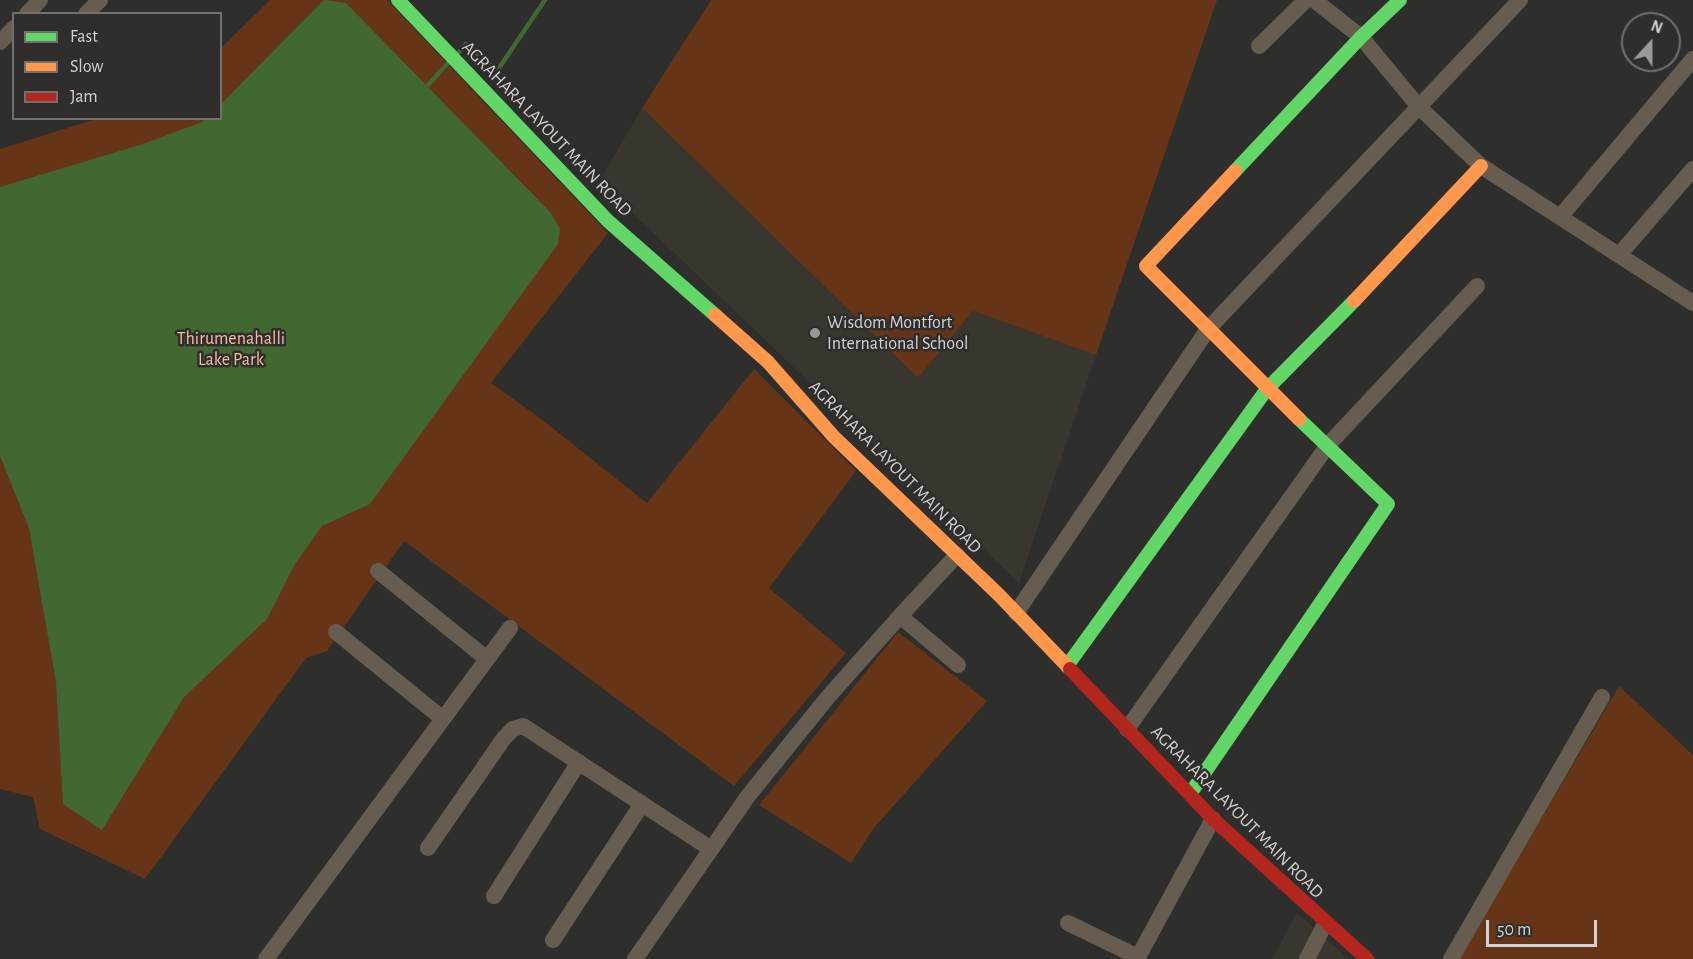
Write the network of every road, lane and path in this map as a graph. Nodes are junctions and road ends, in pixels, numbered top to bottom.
1 (40, 0) edge
2 (100, 0) edge
3 (398, 0) edge
4 (1305, 0) edge
5 (1314, 0) edge
6 (1400, 0) edge
7 (1520, 0) edge
8 (29, 12) edge
9 (88, 12) edge
10 (12, 30) edge
11 (1361, 37) junction
12 (0, 42) edge
13 (1259, 46) dead end
14 (1693, 59) edge
15 (1419, 107) junction
16 (1481, 166) junction
17 (1693, 170) edge
18 (1560, 217) junction
19 (1619, 255) junction
20 (1477, 286) dead end
21 (1693, 303) edge
22 (1208, 329) junction
23 (1267, 389) junction
24 (1328, 445) junction
25 (957, 555) junction
26 (378, 571) dead end
27 (1016, 613) junction
28 (900, 616) junction
29 (510, 628) dead end
30 (336, 632) dead end
31 (487, 659) junction
32 (958, 665) dead end
33 (1067, 666) junction
34 (1602, 696) dead end
35 (443, 719) junction
36 (1127, 729) junction
37 (579, 762) junction
38 (1190, 794) junction
39 (642, 804) junction
40 (1213, 819) junction
41 (428, 848) dead end
42 (711, 849) junction
43 (494, 896) dead end
44 (1068, 924) dead end
45 (1325, 924) junction
46 (553, 940) dead end
47 (1137, 958) edge
48 (266, 959) edge
49 (635, 959) edge
50 (1307, 959) edge
51 (1367, 959) edge
52 (1451, 959) edge

1 - 8 street
2 - 9 street
3 - 25 street, AGRAHARA LAYOUT MAIN ROAD
4 - 13 street
5 - 11 street
6 - 11 street
7 - 15 street
10 - 12 street
11 - 15 street
11 - 22 street
14 - 18 street
15 - 16 street
15 - 22 street
16 - 18 street
16 - 23 street
17 - 19 street
18 - 19 street
19 - 21 street
20 - 24 street
22 - 23 street
22 - 27 street
23 - 24 street
23 - 33 street
24 - 36 street
24 - 38 street
25 - 27 street, AGRAHARA LAYOUT MAIN ROAD
25 - 28 street
26 - 31 street
27 - 33 street, AGRAHARA LAYOUT MAIN ROAD
28 - 32 street
28 - 42 street
29 - 31 street
30 - 35 street
31 - 35 street
33 - 36 street, AGRAHARA LAYOUT MAIN ROAD
34 - 52 street
35 - 48 street
36 - 38 street, AGRAHARA LAYOUT MAIN ROAD
37 - 39 street
37 - 41 street
37 - 43 street
38 - 40 street, AGRAHARA LAYOUT MAIN ROAD
39 - 42 street
39 - 46 street
40 - 45 street, AGRAHARA LAYOUT MAIN ROAD
40 - 47 street
42 - 49 street
44 - 47 street
45 - 50 street
45 - 51 street, AGRAHARA LAYOUT MAIN ROAD

